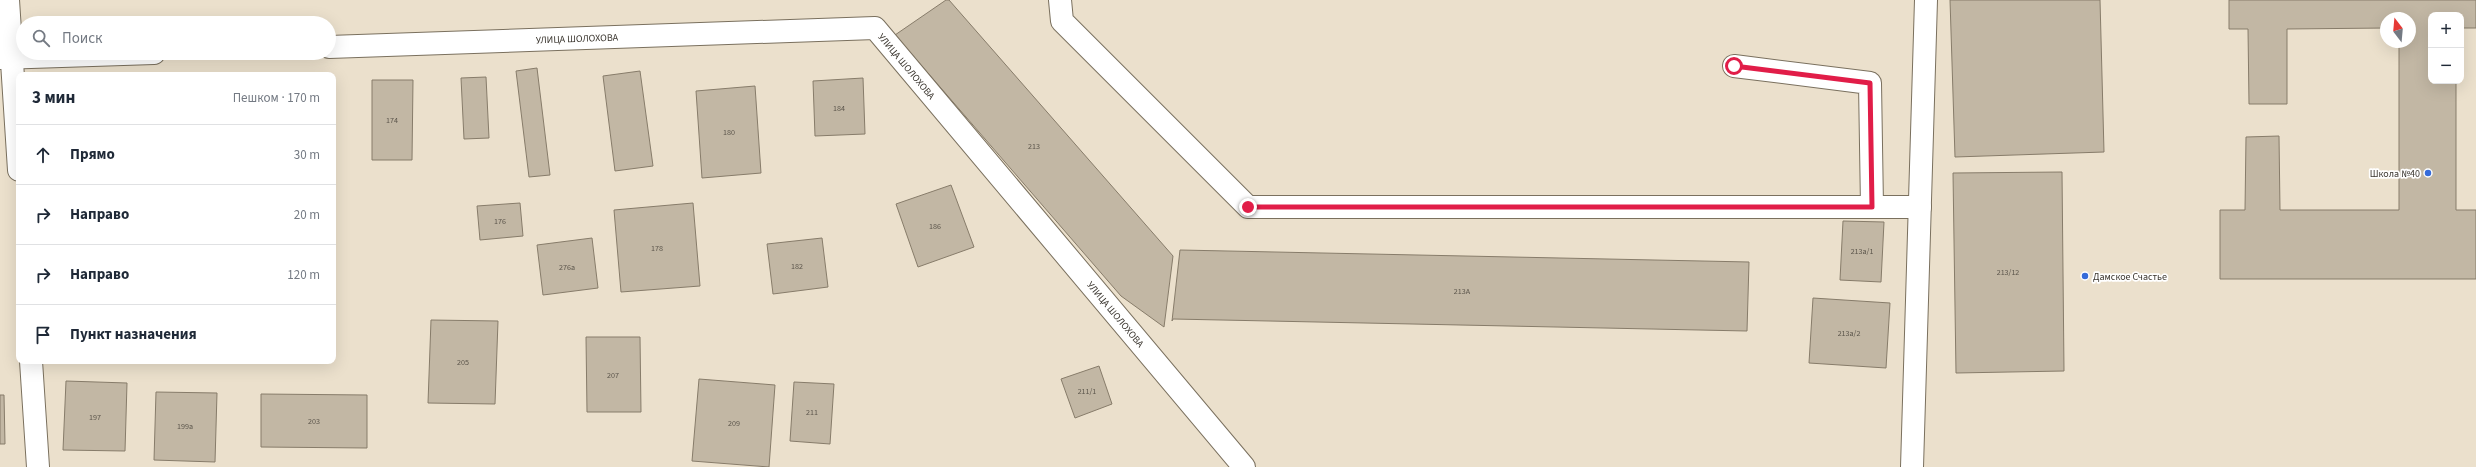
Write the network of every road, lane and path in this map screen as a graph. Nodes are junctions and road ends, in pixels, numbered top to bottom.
1 (8, 0) edge
2 (1060, 0) edge
3 (1926, 0) edge
4 (336, 47) edge
5 (6, 58) edge
6 (16, 58) edge
7 (1734, 66) dead end
8 (16, 144) edge
9 (1872, 207) junction
10 (1920, 207) junction
11 (31, 364) edge
12 (38, 467) edge
13 (1244, 467) edge
14 (1912, 467) edge

1 - 5 street
2 - 9 street
3 - 10 street
4 - 13 street, УЛИЦА ШОЛОХОВА
5 - 6 street
5 - 8 street
7 - 9 street
9 - 10 street
10 - 14 street
11 - 12 street

